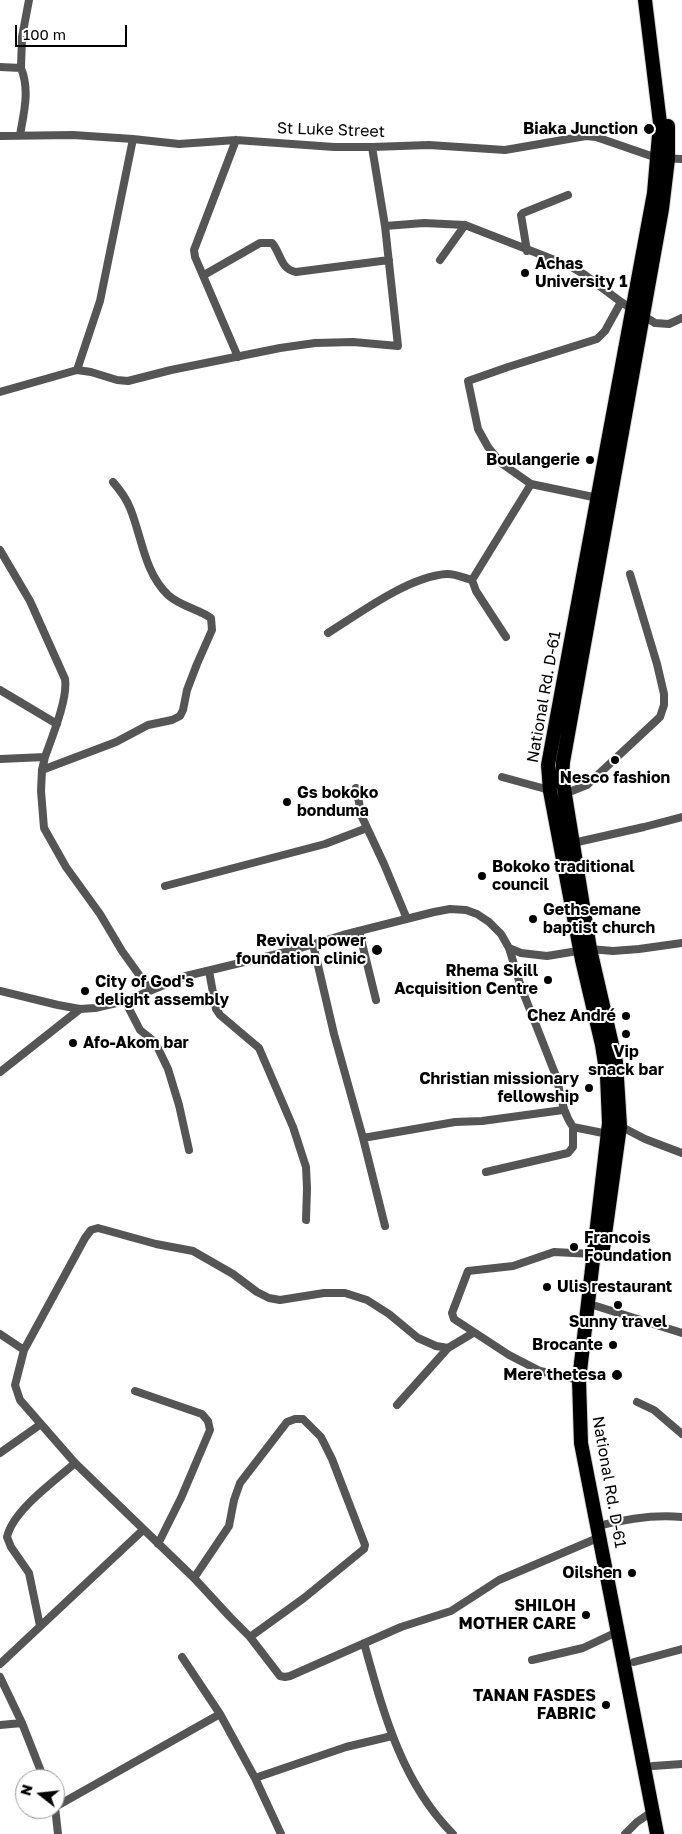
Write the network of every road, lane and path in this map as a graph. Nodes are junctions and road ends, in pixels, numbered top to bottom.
1 (29, 0) edge
2 (645, 0) edge
3 (652, 0) edge
4 (0, 67) edge
5 (21, 68) junction
6 (20, 135) junction
7 (0, 136) edge
8 (133, 139) junction
9 (236, 140) junction
10 (372, 147) junction
11 (669, 159) edge
12 (568, 195) dead end
13 (465, 225) junction
14 (385, 226) junction
15 (526, 251) junction
16 (389, 260) junction
17 (440, 260) dead end
18 (204, 275) junction
19 (632, 309) junction
20 (682, 318) edge
21 (238, 358) junction
22 (77, 370) junction
23 (0, 392) edge
24 (113, 482) dead end
25 (531, 484) junction
26 (598, 498) junction
27 (0, 550) edge
28 (630, 574) dead end
29 (472, 580) junction
30 (328, 633) dead end
31 (506, 637) dead end
32 (0, 690) edge
33 (57, 724) junction
34 (45, 757) junction
35 (0, 759) edge
36 (42, 770) junction
37 (502, 777) dead end
38 (356, 788) dead end
39 (550, 791) junction
40 (565, 795) junction
41 (682, 817) edge
42 (367, 828) junction
43 (573, 843) junction
44 (165, 886) dead end
45 (407, 919) junction
46 (360, 931) junction
47 (682, 942) edge
48 (313, 944) junction
49 (509, 948) junction
50 (586, 950) junction
51 (208, 971) junction
52 (150, 990) junction
53 (0, 991) edge
54 (376, 1000) dead end
55 (125, 1001) junction
56 (80, 1009) junction
57 (0, 1072) edge
58 (563, 1110) junction
59 (573, 1127) junction
60 (614, 1130) junction
61 (363, 1138) junction
62 (189, 1150) dead end
63 (682, 1153) edge
64 (486, 1172) dead end
65 (306, 1220) dead end
66 (386, 1226) dead end
67 (593, 1254) junction
68 (596, 1306) junction
69 (473, 1333) junction
70 (682, 1333) edge
71 (0, 1334) edge
72 (448, 1348) junction
73 (24, 1350) junction
74 (579, 1380) junction
75 (135, 1391) dead end
76 (637, 1402) dead end
77 (397, 1405) dead end
78 (41, 1424) junction
79 (682, 1434) edge
80 (0, 1453) edge
81 (75, 1463) junction
82 (682, 1517) edge
83 (601, 1529) junction
84 (143, 1530) junction
85 (158, 1544) junction
86 (194, 1578) junction
87 (40, 1626) junction
88 (619, 1631) junction
89 (250, 1637) junction
90 (364, 1643) junction
91 (682, 1650) edge
92 (182, 1657) dead end
93 (532, 1660) dead end
94 (634, 1662) junction
95 (0, 1664) edge
96 (0, 1677) edge
97 (220, 1714) junction
98 (22, 1723) junction
99 (0, 1725) edge
100 (392, 1736) junction
101 (682, 1764) edge
102 (653, 1766) junction
103 (40, 1769) edge
104 (255, 1778) junction
105 (65, 1801) edge
106 (653, 1811) junction
107 (56, 1819) edge
108 (58, 1834) edge
109 (281, 1834) edge
110 (452, 1834) edge
111 (625, 1834) edge
112 (657, 1834) edge
113 (666, 1834) edge

1 - 5 street
2 - 11 highway
3 - 11 highway
4 - 5 street
5 - 6 street
6 - 7 street, St Luke Street
6 - 8 street, St Luke Street
8 - 9 street, St Luke Street
8 - 22 street
9 - 10 street, St Luke Street
9 - 18 street
10 - 11 street, St Luke Street
10 - 14 street
11 - 19 highway, National Rd. D-61
12 - 15 street
13 - 14 street
13 - 15 street
13 - 17 street
14 - 16 street
15 - 19 street
16 - 18 street
16 - 21 street
18 - 21 street
19 - 20 street
19 - 25 street
19 - 26 highway, National Rd. D-61
19 - 40 highway, National Rd. D-61
21 - 22 street
22 - 23 street
24 - 36 street
25 - 26 street
25 - 29 street
26 - 39 highway, National Rd. D-61
27 - 33 street
28 - 40 street
29 - 30 street
29 - 31 street
32 - 33 street
33 - 34 street
34 - 35 street
34 - 36 street
36 - 52 street
37 - 39 street
38 - 42 street
39 - 40 street
39 - 50 highway, National Rd. D-61
40 - 43 highway, National Rd. D-61
41 - 43 street
42 - 44 street
42 - 45 street
43 - 50 highway, National Rd. D-61
45 - 46 street
45 - 49 street
46 - 48 street
46 - 54 street
47 - 50 street
48 - 51 street
48 - 61 street
49 - 50 street
49 - 58 street
50 - 60 highway, National Rd. D-61
51 - 52 street
51 - 65 street
52 - 55 street
53 - 56 street
55 - 56 street
55 - 62 street
56 - 57 street
58 - 59 street
58 - 61 street
59 - 60 street
59 - 64 street
60 - 63 street
60 - 67 highway, National Rd. D-61
60 - 68 highway, National Rd. D-61
61 - 66 street
67 - 69 street
67 - 74 highway, National Rd. D-61
68 - 70 street
68 - 83 highway, National Rd. D-61
69 - 72 street
69 - 74 street
71 - 73 street
72 - 73 street
72 - 77 street
73 - 78 street
74 - 83 highway, National Rd. D-61
75 - 85 street
76 - 79 street
78 - 80 street
78 - 81 street
81 - 84 street
81 - 87 street
82 - 83 street
83 - 88 highway, National Rd. D-61
83 - 90 street
83 - 94 highway, National Rd. D-61
84 - 85 street
84 - 87 street
85 - 86 street
86 - 89 street
86 - 89 street
87 - 95 street
88 - 93 street
88 - 106 highway, National Rd. D-61
89 - 90 street
90 - 100 street
91 - 94 street
92 - 97 street
94 - 102 highway, National Rd. D-61
96 - 98 street
97 - 104 street
97 - 105 street
98 - 99 street
98 - 103 street
100 - 104 street
100 - 110 street
101 - 102 street
102 - 113 highway, National Rd. D-61
104 - 109 street
106 - 111 street
106 - 112 highway, National Rd. D-61
107 - 108 street

